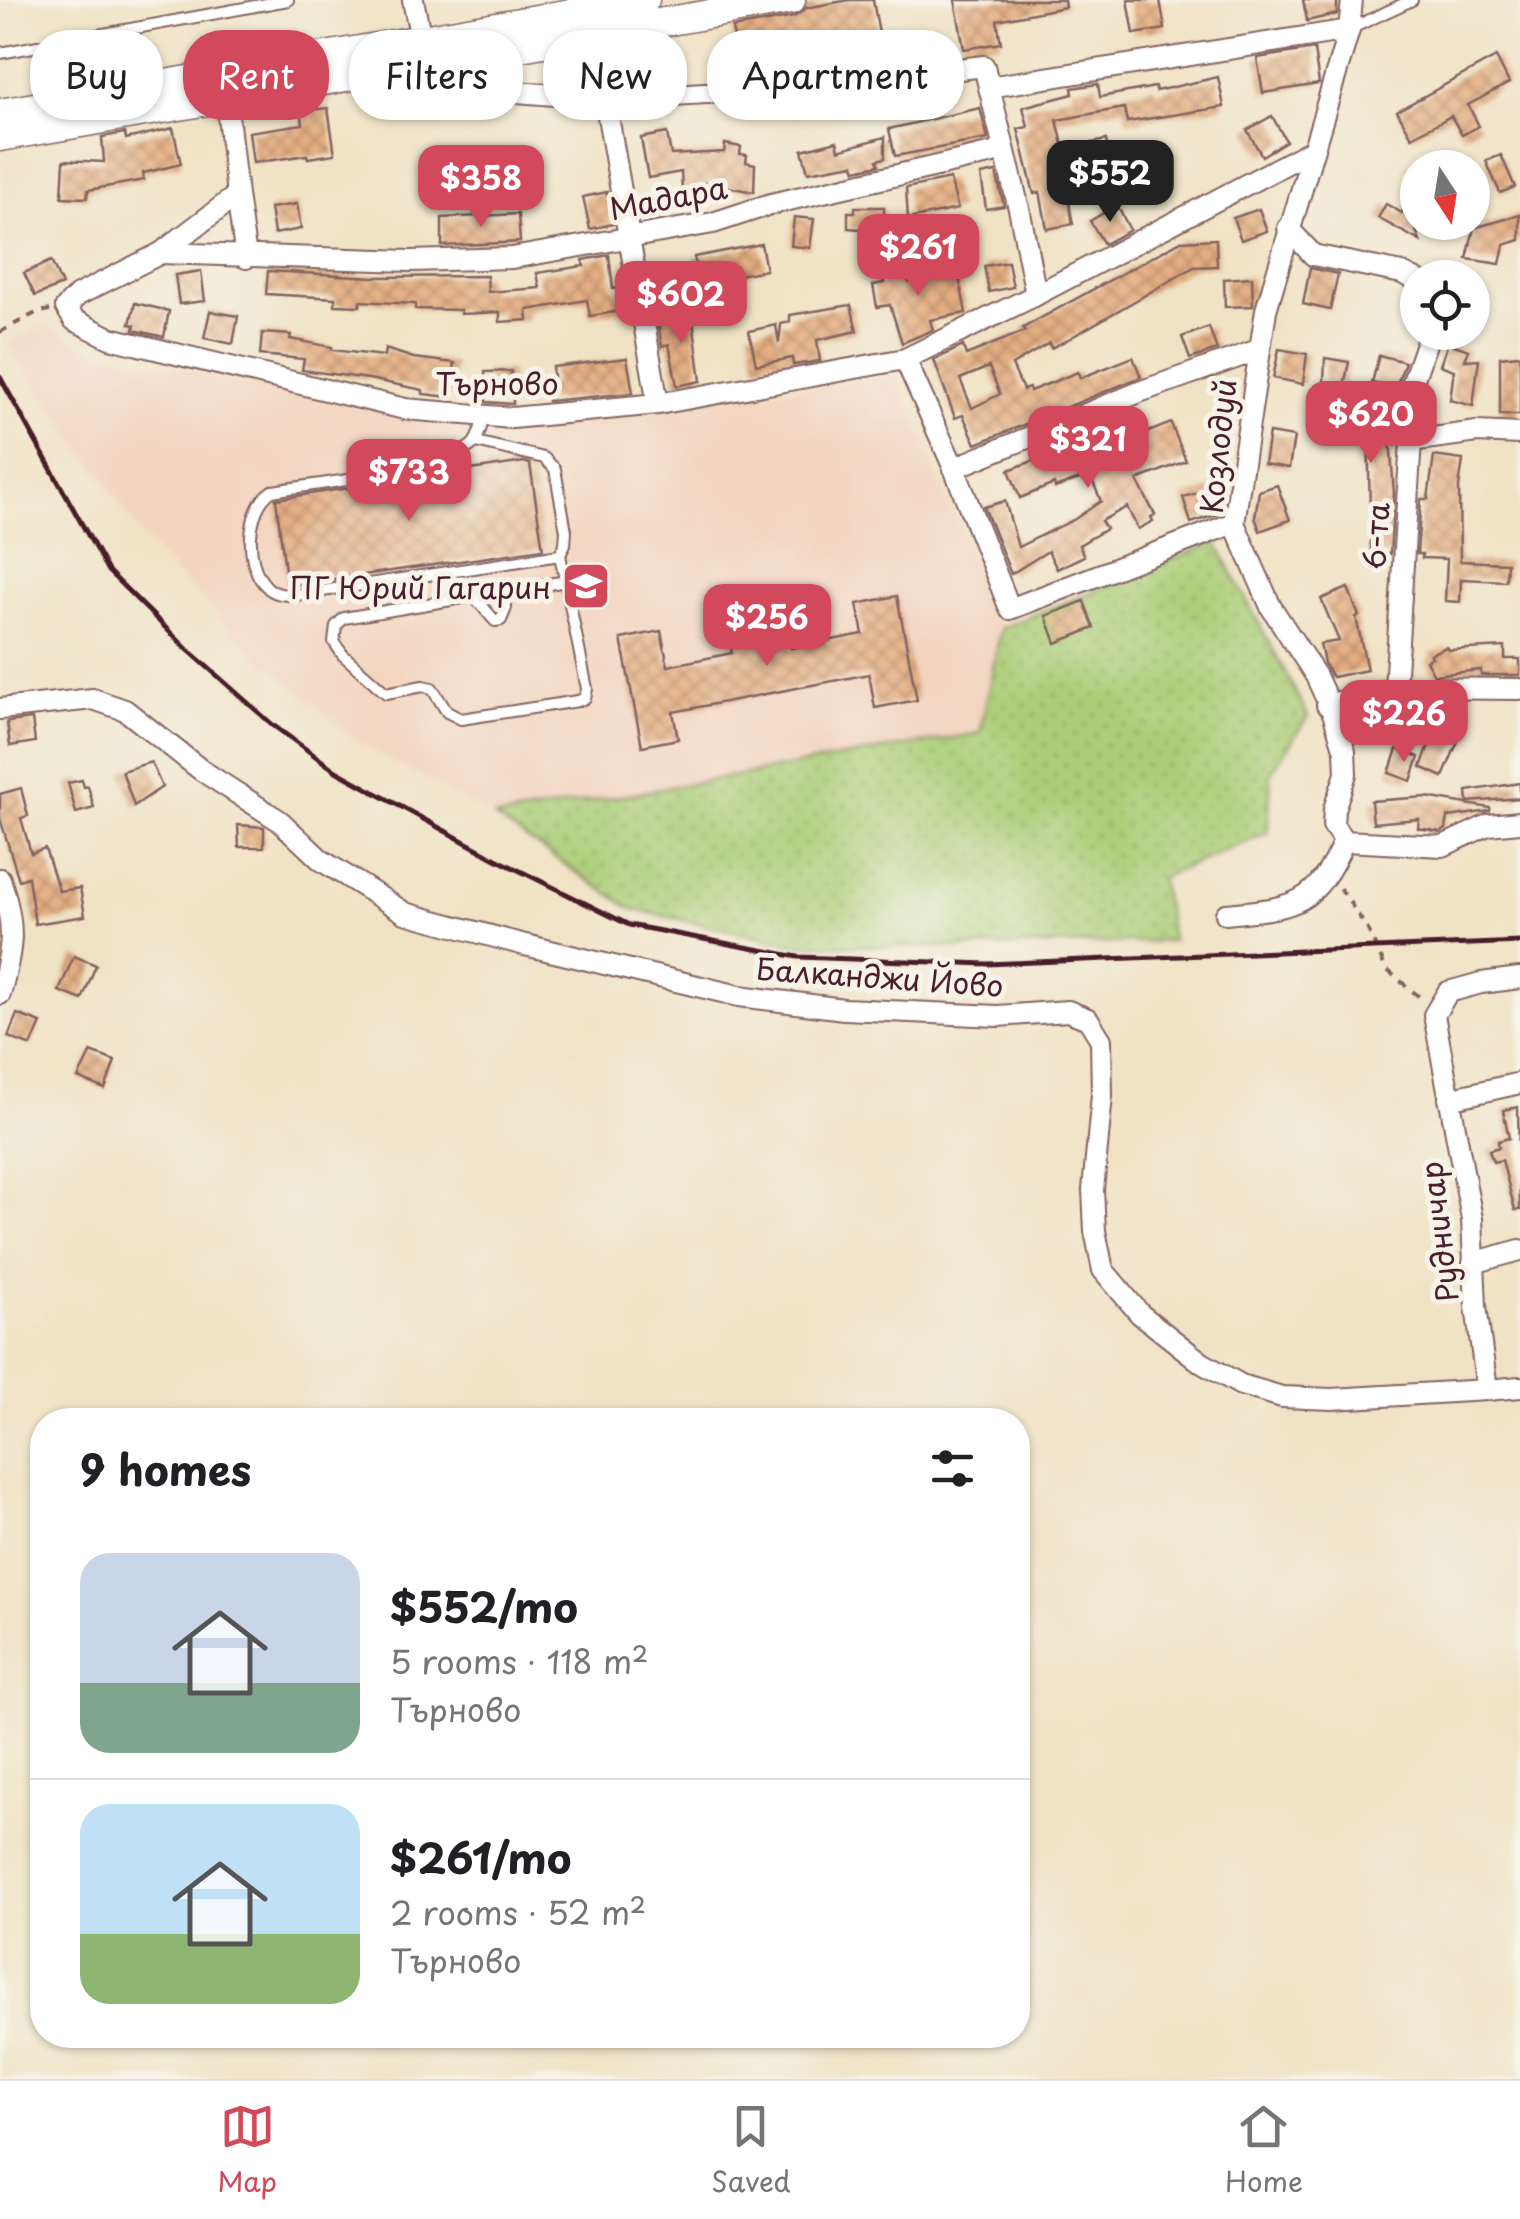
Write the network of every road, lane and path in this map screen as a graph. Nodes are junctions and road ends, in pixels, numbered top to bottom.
1 (288, 0) edge
2 (413, 0) edge
3 (644, 0) edge
4 (792, 0) edge
5 (1352, 0) edge
6 (1412, 0) edge
7 (419, 30) edge
8 (472, 30) edge
9 (1349, 30) junction
10 (523, 46) edge
11 (0, 52) edge
12 (349, 52) edge
13 (989, 87) junction
14 (687, 95) edge
15 (183, 105) edge
16 (0, 113) edge
17 (228, 120) edge
18 (607, 120) edge
19 (0, 137) edge
20 (1312, 150) junction
21 (1002, 151) junction
22 (237, 195) junction
23 (1288, 228) junction
24 (627, 236) junction
25 (161, 253) junction
26 (246, 258) junction
27 (1400, 272) edge
28 (1036, 295) junction
29 (66, 307) junction
30 (0, 332) edge
31 (1258, 350) junction
32 (1424, 350) edge
33 (905, 360) junction
34 (658, 404) junction
35 (484, 417) junction
36 (1520, 434) edge
37 (1411, 441) junction
38 (476, 442) junction
39 (954, 468) junction
40 (1234, 523) junction
41 (560, 555) junction
42 (566, 581) junction
43 (1395, 688) junction
44 (1520, 689) edge
45 (1327, 705) junction
46 (0, 709) edge
47 (1520, 822) edge
48 (1344, 842) junction
49 (1330, 869) junction
50 (0, 879) edge
51 (1226, 914) dead end
52 (1520, 978) edge
53 (0, 994) edge
54 (1434, 1015) junction
55 (1520, 1084) edge
56 (1449, 1098) junction
57 (1520, 1250) edge
58 (1473, 1263) junction
59 (1520, 1387) edge
60 (1487, 1390) junction

1 - 11 lane
2 - 7 street
3 - 8 street
4 - 10 street
5 - 9 street, Козлодуй
6 - 9 lane
9 - 13 street
9 - 20 street, Козлодуй
12 - 16 street
13 - 14 street
13 - 21 street
15 - 19 street
17 - 22 street
18 - 24 street
20 - 23 street, Козлодуй
20 - 28 street, Търново
21 - 24 street, Мадара
21 - 28 street
22 - 25 street
22 - 26 street
23 - 27 street
23 - 31 street, Козлодуй
24 - 26 street, Мадара
24 - 34 street
25 - 26 street, Мадара
25 - 29 street
28 - 33 street, Търново
29 - 30 path
29 - 35 street, Търново
31 - 39 street
31 - 40 street, Козлодуй
32 - 37 street, 6-та
33 - 34 street, Търново
33 - 39 street
34 - 35 street, Търново
35 - 38 lane
36 - 37 street
37 - 43 street, 6-та
38 - 41 lane
38 - 41 lane
39 - 40 street
40 - 45 street, Козлодуй
41 - 42 lane
42 - 42 lane
43 - 44 street
43 - 45 street
45 - 48 street, Козлодуй
46 - 60 street, Балканджи Йово
47 - 48 street
48 - 49 street
49 - 51 street
49 - 54 path
50 - 53 street
52 - 54 street
54 - 56 street, Рудничар
55 - 56 street
56 - 58 street, Рудничар
57 - 58 street
58 - 60 street, Рудничар
59 - 60 street

